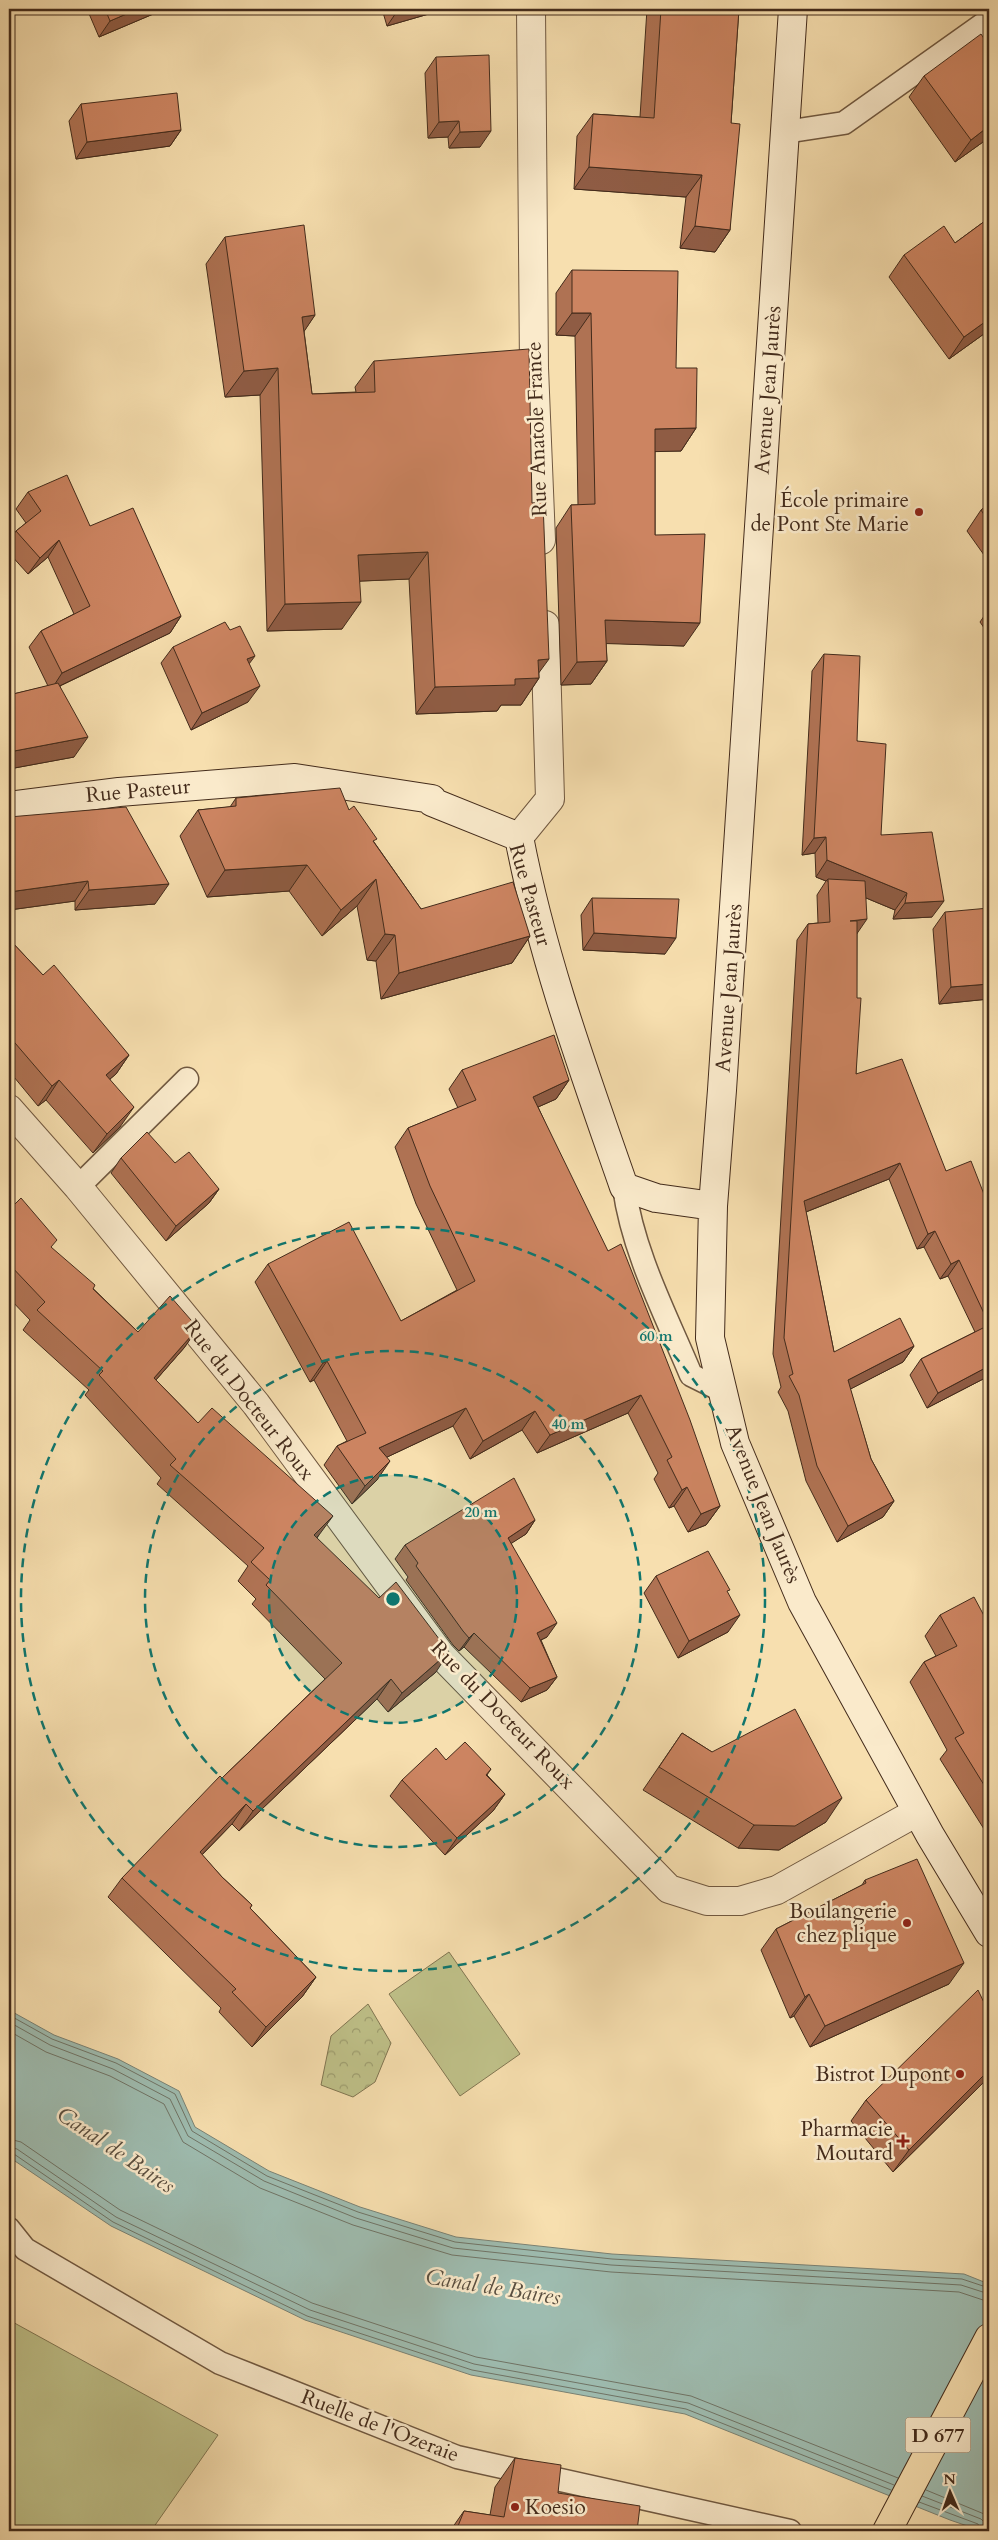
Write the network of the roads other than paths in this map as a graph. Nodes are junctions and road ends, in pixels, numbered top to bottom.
1 (531, 9) edge
2 (794, 9) edge
3 (989, 20) edge
4 (785, 132) junction
5 (542, 564) edge
6 (544, 604) edge
7 (9, 806) edge
8 (518, 837) junction
9 (187, 1079) dead end
10 (9, 1109) edge
11 (78, 1187) junction
12 (624, 1187) junction
13 (712, 1206) junction
14 (723, 1391) junction
15 (917, 1812) junction
16 (981, 1916) edge
17 (989, 1933) edge
18 (9, 2229) edge
19 (989, 2338) edge
20 (790, 2531) edge
21 (887, 2531) edge

1 - 5 main road, Rue Anatole France
2 - 4 main road, Avenue Jean Jaurès
3 - 4 lane
4 - 13 main road, Avenue Jean Jaurès
6 - 8 main road
7 - 8 main road, Rue Pasteur
8 - 12 main road, Rue Pasteur
9 - 11 lane
10 - 11 main road, Rue du Docteur Roux
11 - 15 main road, Rue du Docteur Roux
12 - 13 main road
12 - 14 lane
13 - 14 main road, Avenue Jean Jaurès
14 - 15 main road, Avenue Jean Jaurès
15 - 16 main road, Avenue Jean Jaurès
16 - 17 main road, Avenue Jean Jaurès
18 - 20 lane, Ruelle de l'Ozeraie
19 - 21 main road, D 677

